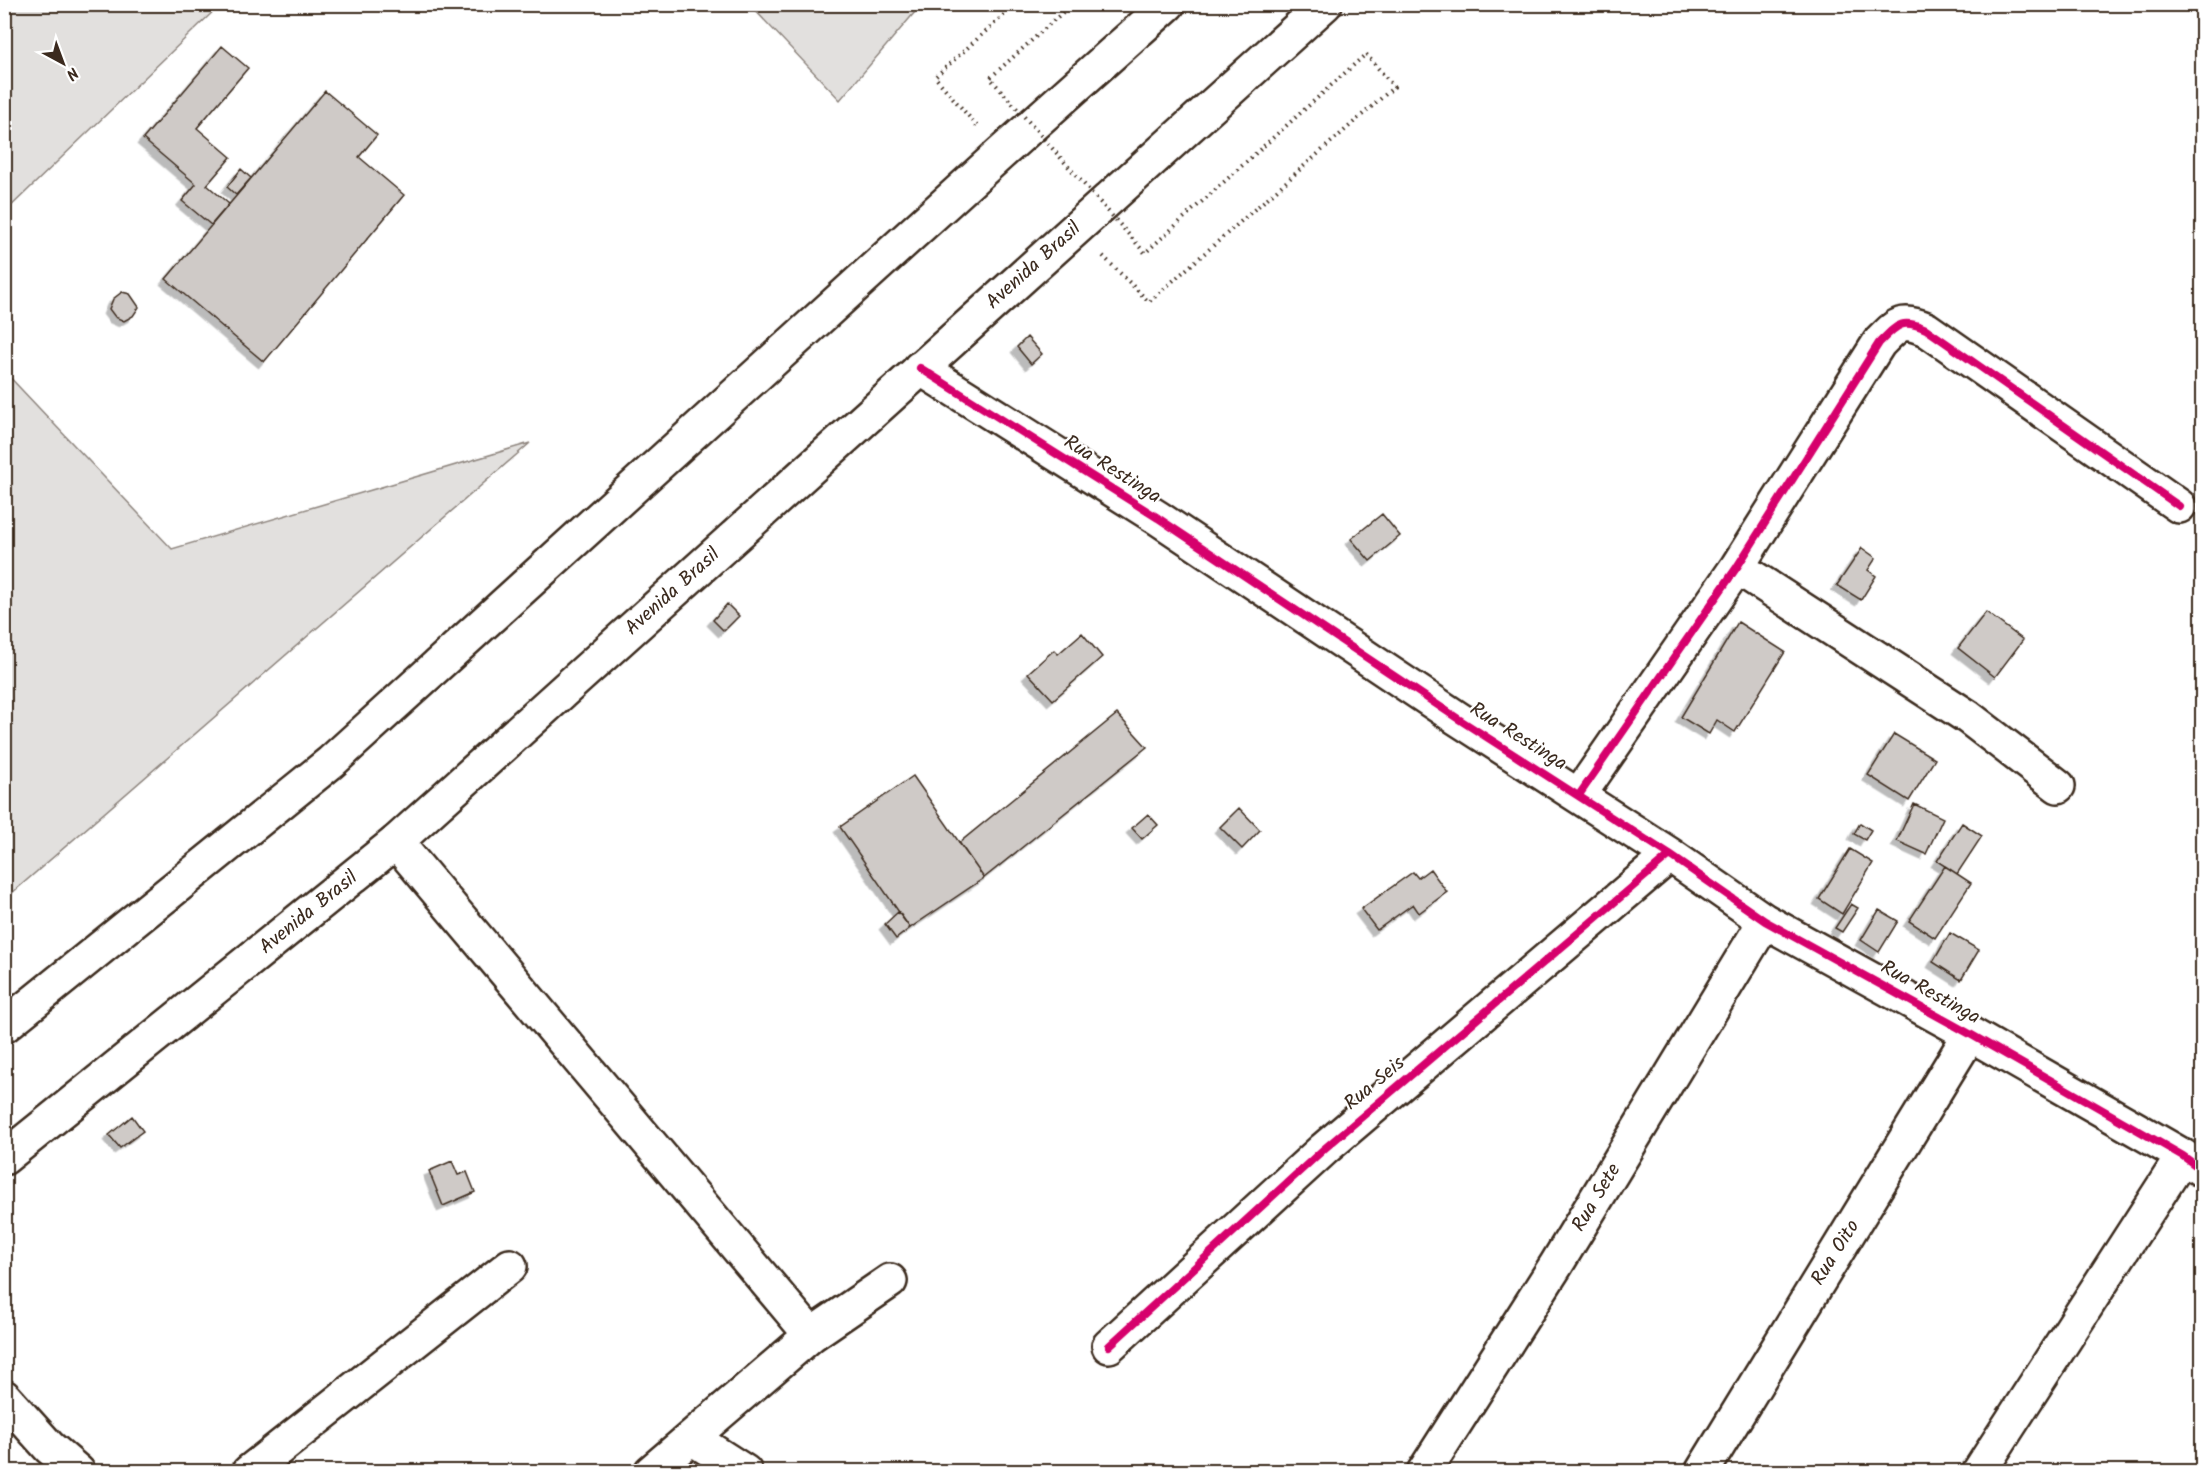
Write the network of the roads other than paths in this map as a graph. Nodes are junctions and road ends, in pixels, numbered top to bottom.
1 (1168, 4) edge
2 (1325, 4) edge
3 (921, 369) junction
4 (2179, 506) dead end
5 (1737, 567) junction
6 (2058, 786) dead end
7 (1579, 795) junction
8 (396, 842) junction
9 (1670, 855) junction
10 (1765, 921) junction
11 (4, 1026) edge
12 (1970, 1034) junction
13 (4, 1158) edge
14 (2193, 1163) edge
15 (510, 1266) dead end
16 (890, 1281) dead end
17 (811, 1335) junction
18 (1109, 1346) dead end
19 (4, 1397) edge
20 (692, 1438) junction
21 (78, 1472) edge
22 (249, 1472) edge
23 (651, 1472) edge
24 (745, 1472) edge
25 (1424, 1472) edge
26 (1702, 1472) edge
27 (1979, 1472) edge

1 - 11 main road
2 - 3 main road, Avenida Brasil
3 - 7 main road, Rua Restinga
3 - 8 main road, Avenida Brasil
4 - 5 main road
5 - 6 main road
5 - 7 main road
7 - 9 main road, Rua Restinga
8 - 13 main road, Avenida Brasil
8 - 17 main road
9 - 10 main road, Rua Restinga
9 - 18 main road, Rua Seis
10 - 12 main road, Rua Restinga
10 - 25 main road, Rua Sete
12 - 14 main road, Rua Restinga
12 - 26 main road, Rua Oito
14 - 27 main road
15 - 22 main road
16 - 17 main road
17 - 20 main road
19 - 21 main road
20 - 23 main road
20 - 24 main road

